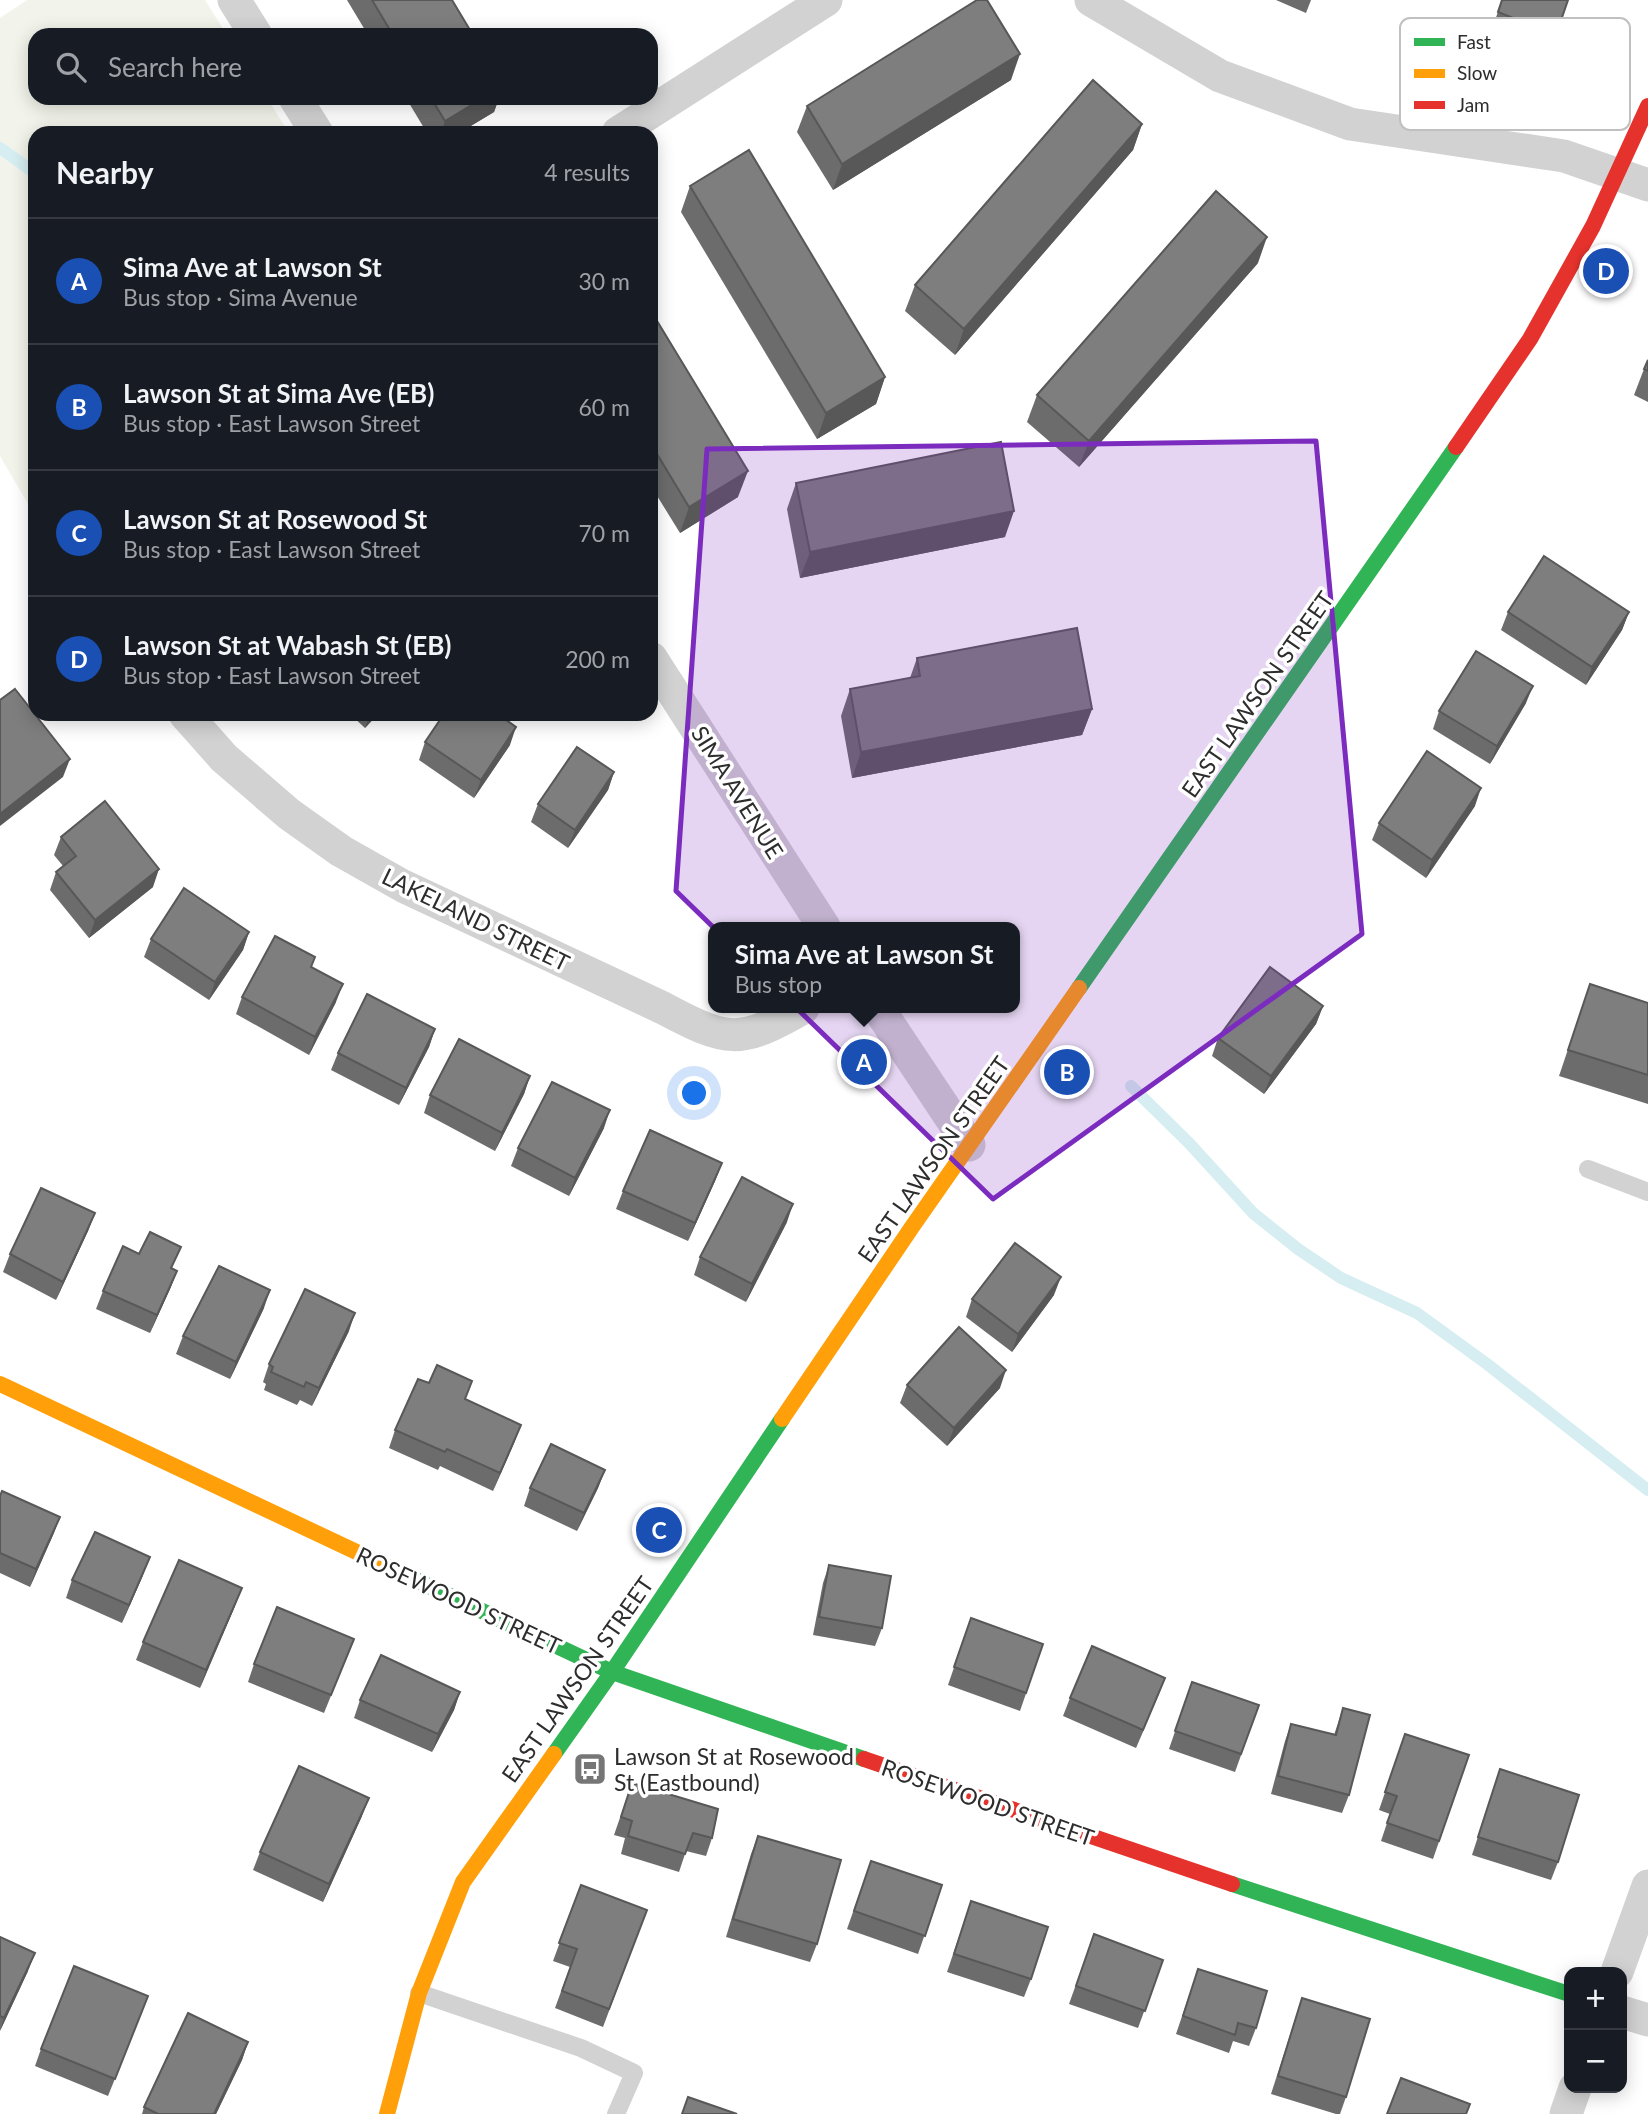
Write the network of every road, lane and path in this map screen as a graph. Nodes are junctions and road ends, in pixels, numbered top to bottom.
1 (234, 0) edge
2 (827, 0) edge
3 (1091, 0) edge
4 (252, 28) edge
5 (299, 105) edge
6 (1648, 106) edge
7 (313, 126) edge
8 (629, 126) edge
9 (1634, 179) edge
10 (658, 669) edge
11 (191, 721) edge
12 (821, 922) edge
13 (794, 1013) edge
14 (881, 1013) edge
15 (969, 1145) junction
16 (1588, 1169) dead end
17 (1648, 1192) edge
18 (0, 1384) edge
19 (612, 1672) junction
20 (1648, 1886) edge
21 (1619, 1967) edge
22 (1564, 1992) edge
23 (419, 1993) junction
24 (1627, 2013) edge
25 (1648, 2020) edge
26 (1573, 2093) edge
27 (390, 2095) junction
28 (376, 2114) edge
29 (387, 2114) edge
30 (616, 2114) edge
31 (1566, 2114) edge

1 - 4 street
2 - 8 street
3 - 9 street
5 - 7 street
6 - 9 street, EAST LAWSON STREET
9 - 15 street, EAST LAWSON STREET
10 - 12 street, SIMA AVENUE
11 - 13 street, LAKELAND STREET
14 - 15 street
15 - 19 street, EAST LAWSON STREET
16 - 17 lane
18 - 19 street, ROSEWOOD STREET
19 - 22 street, ROSEWOOD STREET
19 - 23 street, EAST LAWSON STREET
20 - 21 street
23 - 27 street, EAST LAWSON STREET
23 - 30 lane
24 - 25 street
26 - 31 street
27 - 28 street
27 - 29 street, EAST LAWSON STREET

